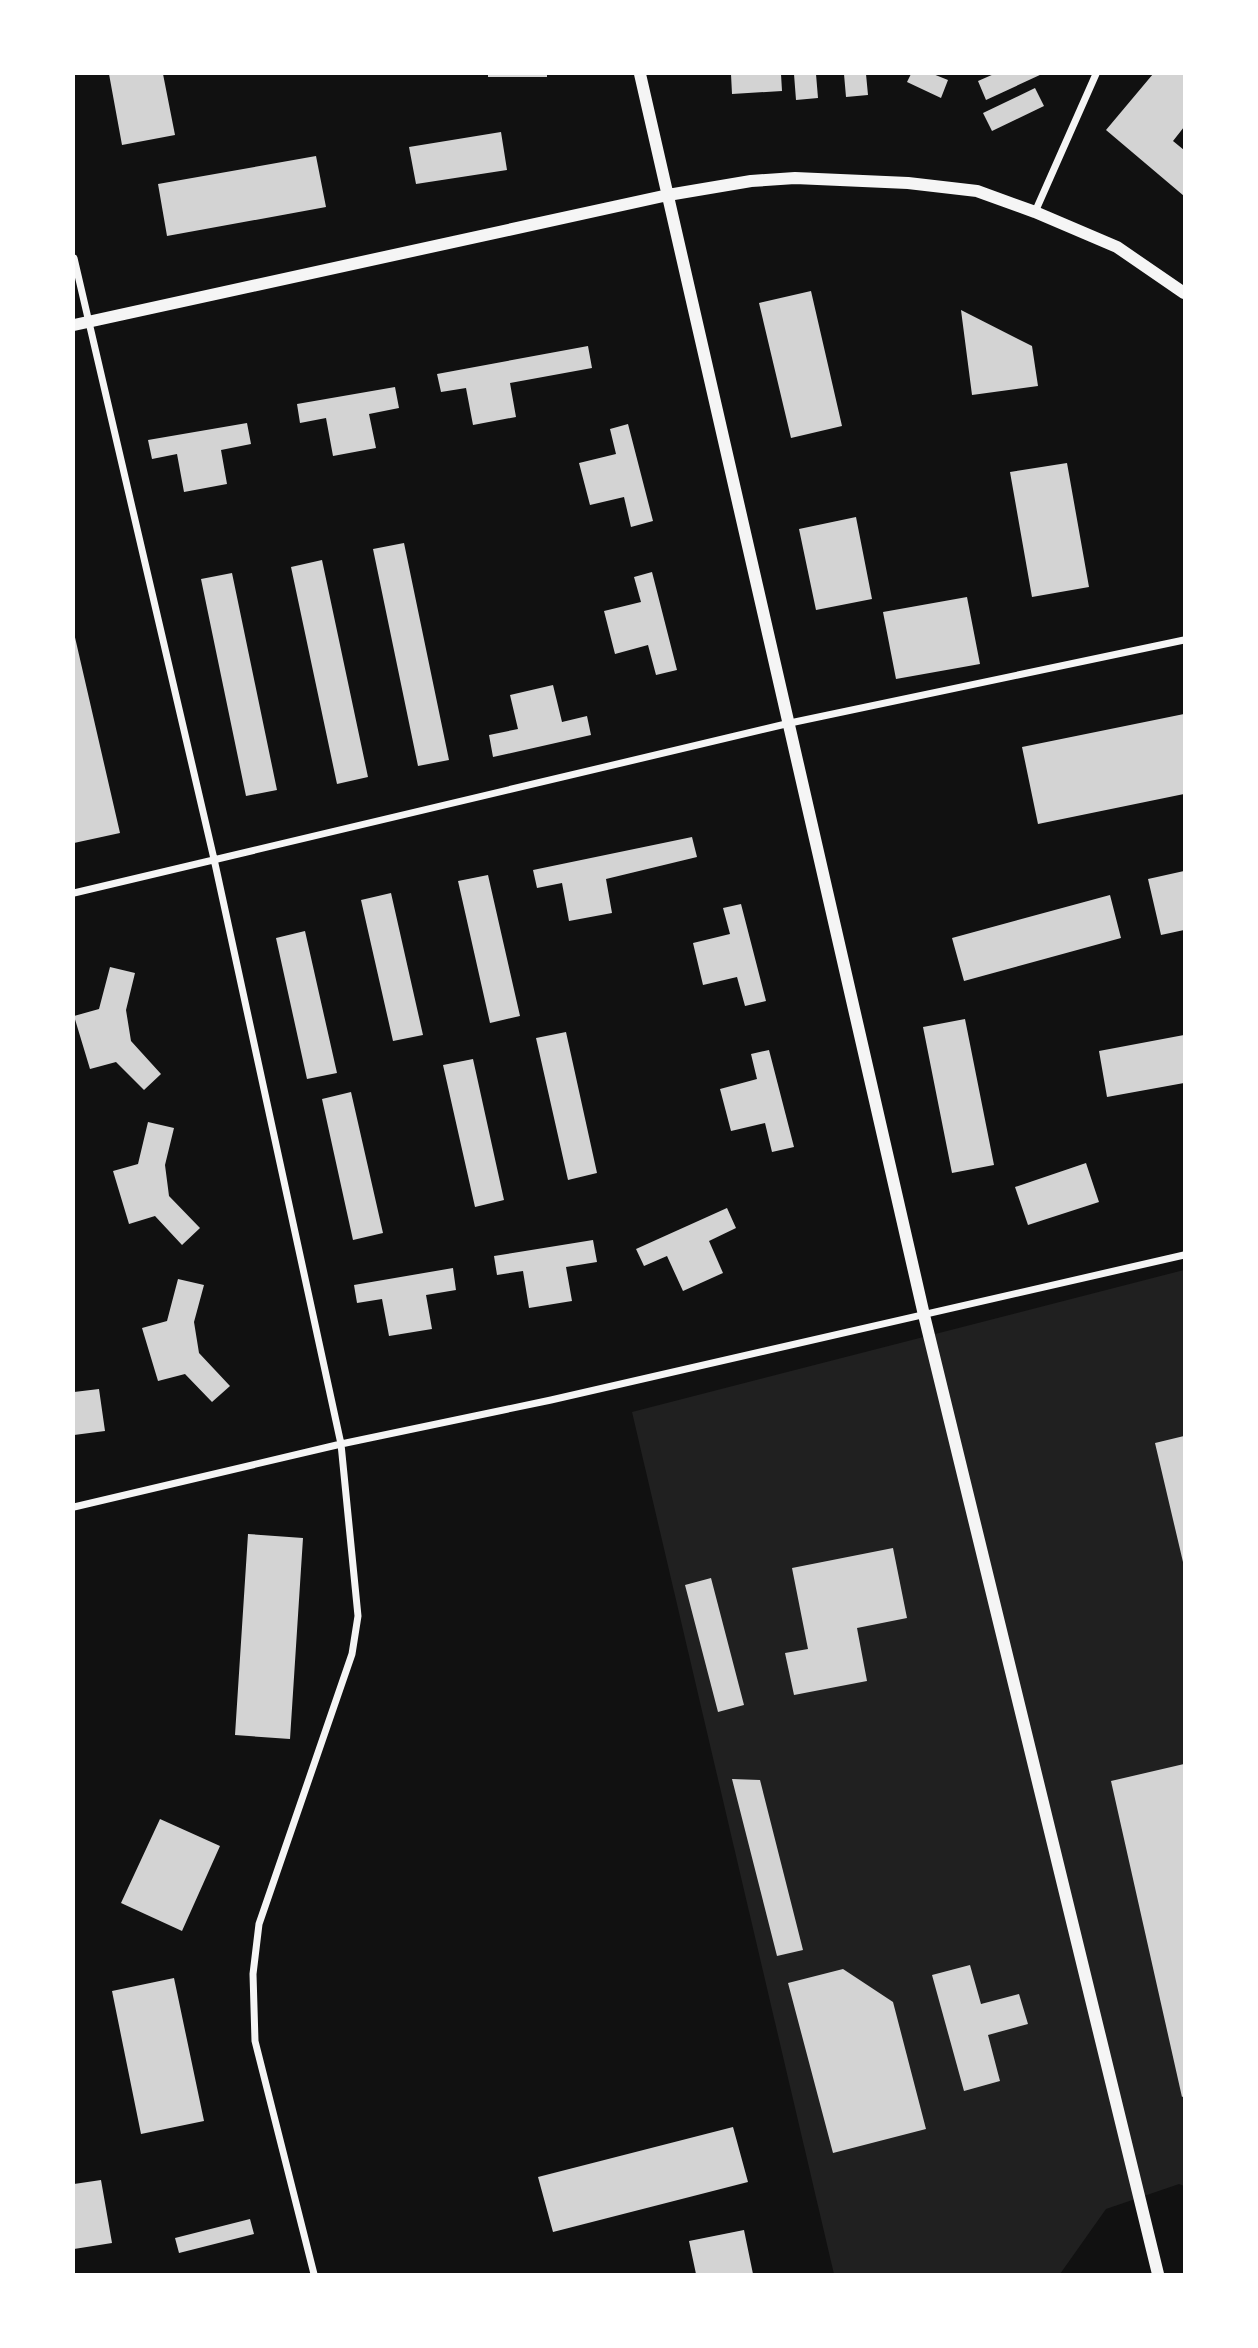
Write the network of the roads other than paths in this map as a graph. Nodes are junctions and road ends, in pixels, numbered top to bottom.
1 (640, 74) edge
2 (1096, 74) edge
3 (668, 195) junction
4 (1035, 212) junction
5 (74, 258) edge
6 (1185, 293) edge
7 (89, 321) junction
8 (74, 325) edge
9 (1185, 640) edge
10 (790, 723) junction
11 (214, 859) junction
12 (74, 893) edge
13 (1185, 1255) edge
14 (924, 1315) junction
15 (341, 1444) junction
16 (74, 1507) edge
17 (314, 2274) edge
18 (1158, 2274) edge

1 - 3 street
2 - 4 street
3 - 4 street
3 - 7 street
3 - 10 street
4 - 6 street
5 - 7 street
7 - 8 street
7 - 11 street
9 - 10 street
10 - 11 street
10 - 14 street
11 - 12 street
11 - 15 street
13 - 14 street
14 - 15 street
14 - 18 street
15 - 16 street
15 - 17 street

